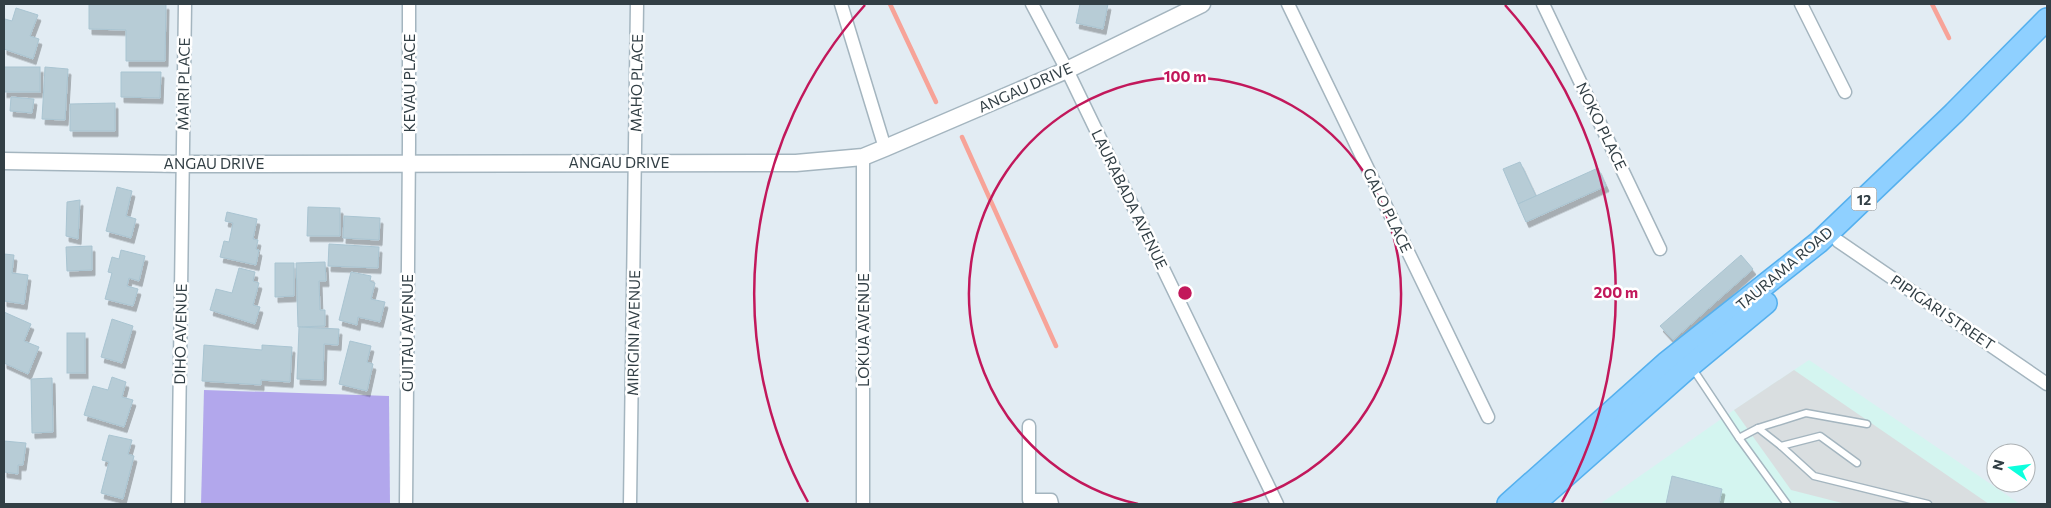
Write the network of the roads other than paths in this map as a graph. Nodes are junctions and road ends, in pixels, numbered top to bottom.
1 (185, 4) edge
2 (409, 4) edge
3 (637, 4) edge
4 (841, 4) edge
5 (1032, 4) edge
6 (1202, 4) edge
7 (1288, 4) edge
8 (1543, 4) edge
9 (1801, 4) edge
10 (2047, 19) edge
11 (2047, 36) edge
12 (1067, 70) junction
13 (1845, 92) dead end
14 (885, 148) junction
15 (863, 156) junction
16 (4, 161) edge
17 (408, 162) junction
18 (635, 162) junction
19 (182, 164) junction
20 (1838, 241) junction
21 (1660, 250) dead end
22 (1682, 362) junction
23 (2047, 384) edge
24 (1488, 416) dead end
25 (1867, 424) dead end
26 (1029, 426) dead end
27 (1758, 428) junction
28 (1739, 438) junction
29 (1781, 446) junction
30 (1857, 463) dead end
31 (178, 504) edge
32 (406, 504) edge
33 (630, 504) edge
34 (863, 504) edge
35 (1052, 504) edge
36 (1277, 504) edge
37 (1508, 504) edge
38 (1534, 504) edge
39 (1787, 504) edge
40 (1928, 504) edge

1 - 19 street, MAIRI PLACE
2 - 17 street, KEVAU PLACE
3 - 18 street, MAHO PLACE
4 - 14 street
5 - 12 street, LAURABADA AVENUE
6 - 12 street, ANGAU DRIVE
7 - 24 street, GALO PLACE
8 - 21 street, NOKO PLACE
9 - 13 street
10 - 22 main road, TAURAMA ROAD / 12
11 - 20 main road, TAURAMA ROAD / 12
12 - 14 street, ANGAU DRIVE
12 - 36 street, LAURABADA AVENUE
14 - 15 street, ANGAU DRIVE
15 - 18 street, ANGAU DRIVE
15 - 34 street, LOKUA AVENUE
16 - 19 street, ANGAU DRIVE
17 - 18 street, ANGAU DRIVE
17 - 19 street, ANGAU DRIVE
17 - 32 street, GUITAU AVENUE
18 - 33 street, MIRIGINI AVENUE
19 - 31 street, DIHO AVENUE
20 - 22 main road, TAURAMA ROAD / 12
20 - 23 street, PIPIGARI STREET
22 - 28 lane
22 - 37 main road, TAURAMA ROAD / 12
22 - 38 main road, TAURAMA ROAD / 12
25 - 27 lane
26 - 35 street
27 - 28 lane
27 - 29 lane
28 - 39 lane
29 - 30 lane
29 - 40 lane

